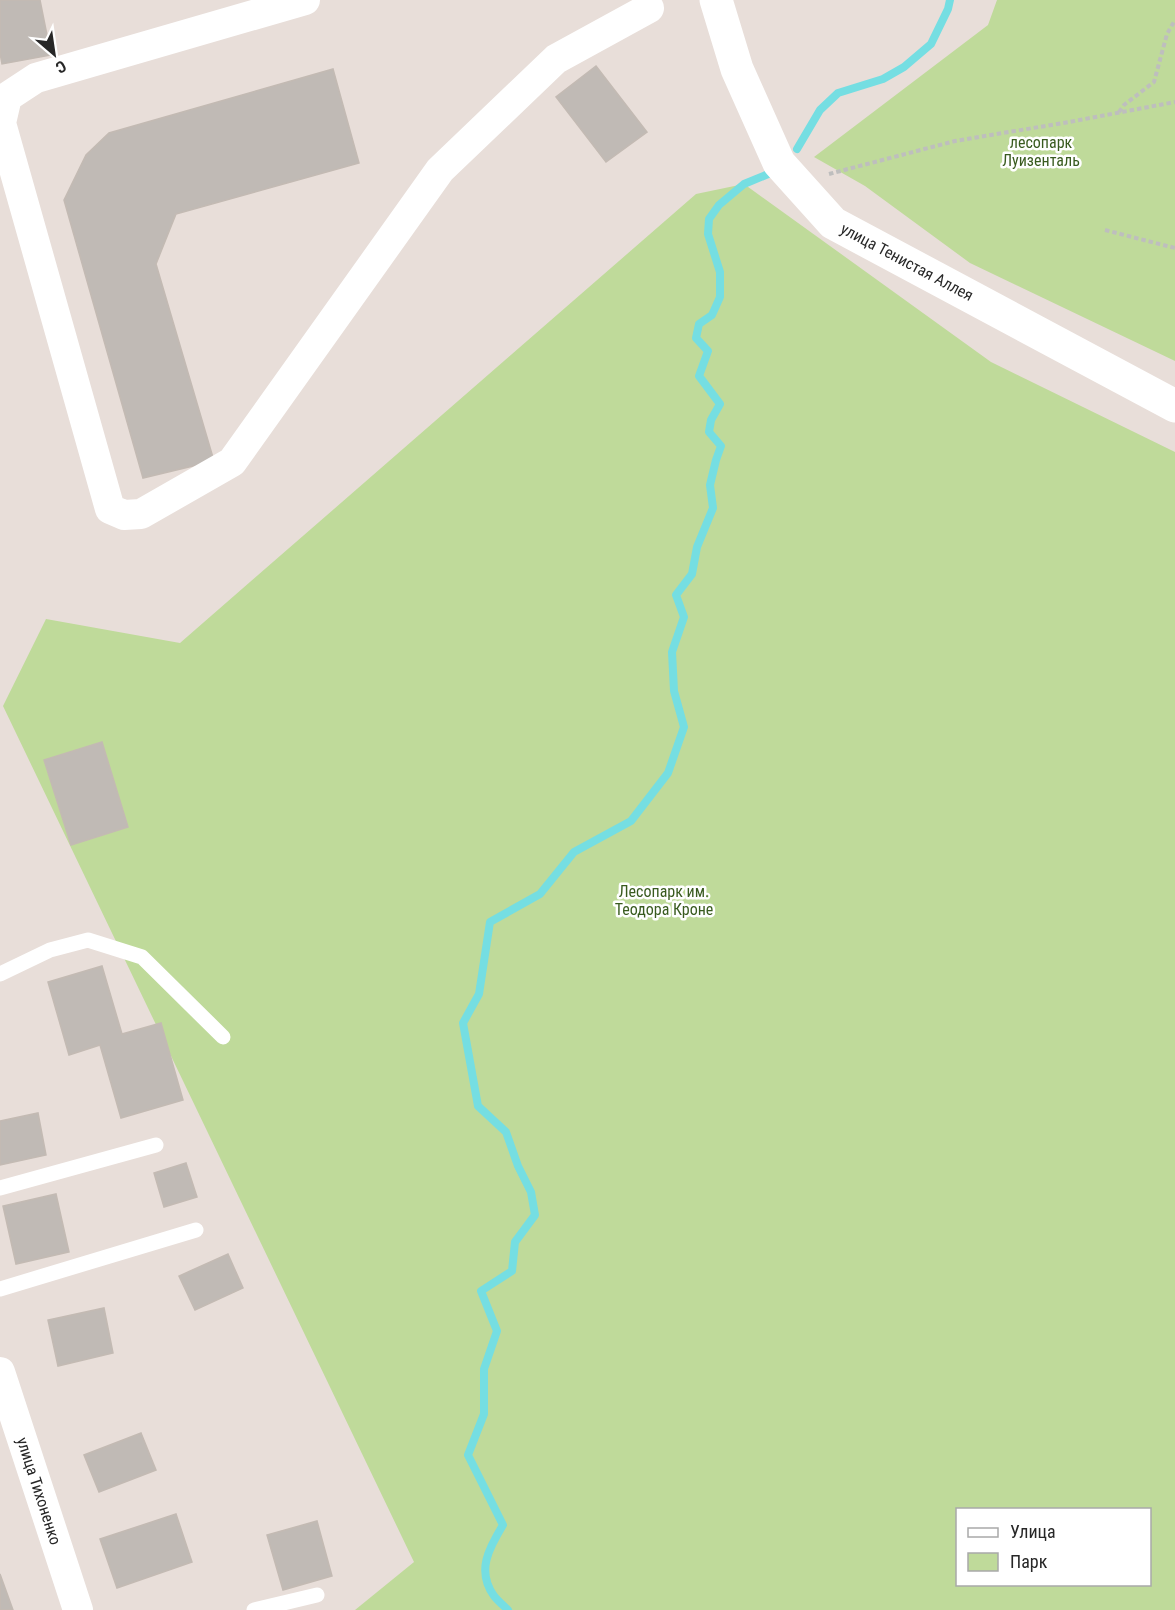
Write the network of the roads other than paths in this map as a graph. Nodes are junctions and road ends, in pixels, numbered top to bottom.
1 (305, 0) edge
2 (716, 0) edge
3 (654, 3) edge
4 (1175, 406) edge
5 (0, 974) edge
6 (223, 1037) dead end
7 (156, 1144) dead end
8 (0, 1188) edge
9 (196, 1230) dead end
10 (0, 1289) edge
11 (0, 1372) edge
12 (317, 1594) dead end
13 (78, 1610) edge
14 (254, 1610) edge

1 - 3 street
2 - 4 street, улица Тенистая Аллея
5 - 6 lane
7 - 8 lane
9 - 10 lane
11 - 13 street, улица Тихоненко
12 - 14 lane

